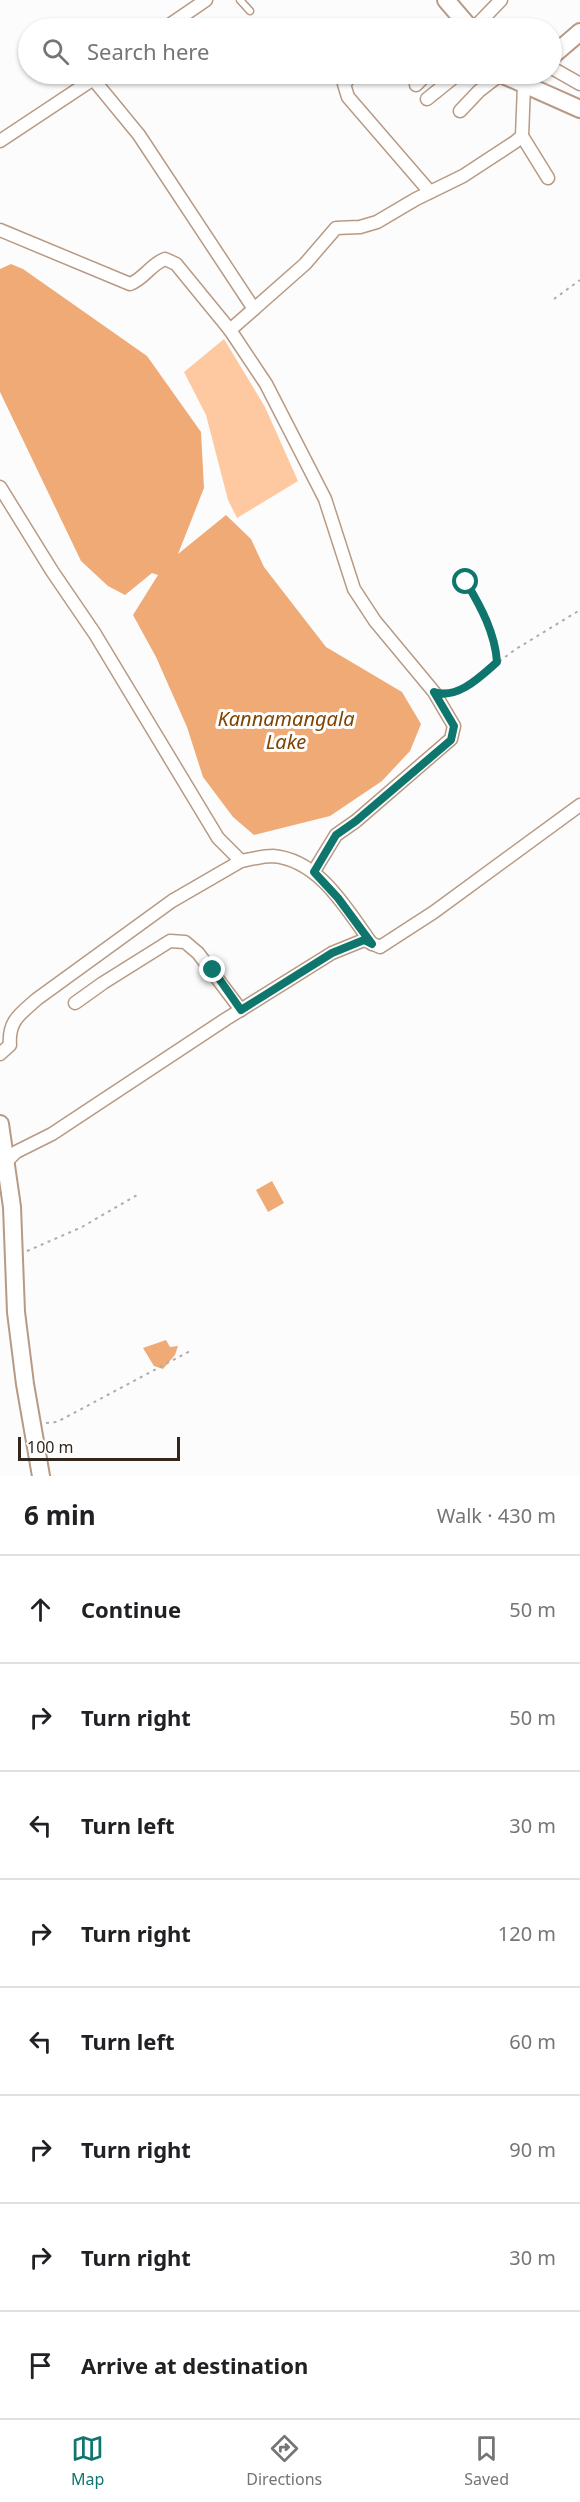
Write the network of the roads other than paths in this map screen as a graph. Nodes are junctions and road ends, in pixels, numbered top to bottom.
1 (206, 0) edge
2 (240, 0) edge
3 (446, 0) edge
4 (501, 0) edge
5 (250, 11) dead end
6 (180, 18) edge
7 (461, 18) edge
8 (484, 18) edge
9 (580, 32) edge
10 (562, 47) edge
11 (562, 74) edge
12 (85, 84) edge
13 (103, 84) edge
14 (344, 84) edge
15 (446, 84) edge
16 (487, 84) edge
17 (527, 84) edge
18 (537, 84) edge
19 (580, 84) edge
20 (427, 99) dead end
21 (580, 109) edge
22 (460, 111) dead end
23 (522, 136) junction
24 (0, 141) edge
25 (548, 178) dead end
26 (430, 192) junction
27 (0, 230) edge
28 (254, 309) junction
29 (230, 330) junction
30 (0, 487) edge
31 (580, 806) edge
32 (241, 861) junction
33 (314, 872) junction
34 (372, 944) junction
35 (75, 1003) dead end
36 (241, 1010) junction
37 (0, 1054) edge
38 (0, 1124) edge
39 (7, 1161) junction
40 (41, 1476) edge

1 - 6 street
2 - 5 lane
3 - 7 street
4 - 8 street
9 - 10 street
11 - 19 street
12 - 24 street
13 - 28 street
14 - 26 street
15 - 20 street
16 - 22 street
17 - 23 street
18 - 21 street
23 - 25 street
23 - 26 street
26 - 28 street
27 - 29 street
28 - 29 street
29 - 33 street
30 - 32 street
31 - 34 street
32 - 33 street
32 - 37 street
33 - 34 street
34 - 36 street
35 - 36 street
36 - 39 street
38 - 39 street
39 - 40 street

